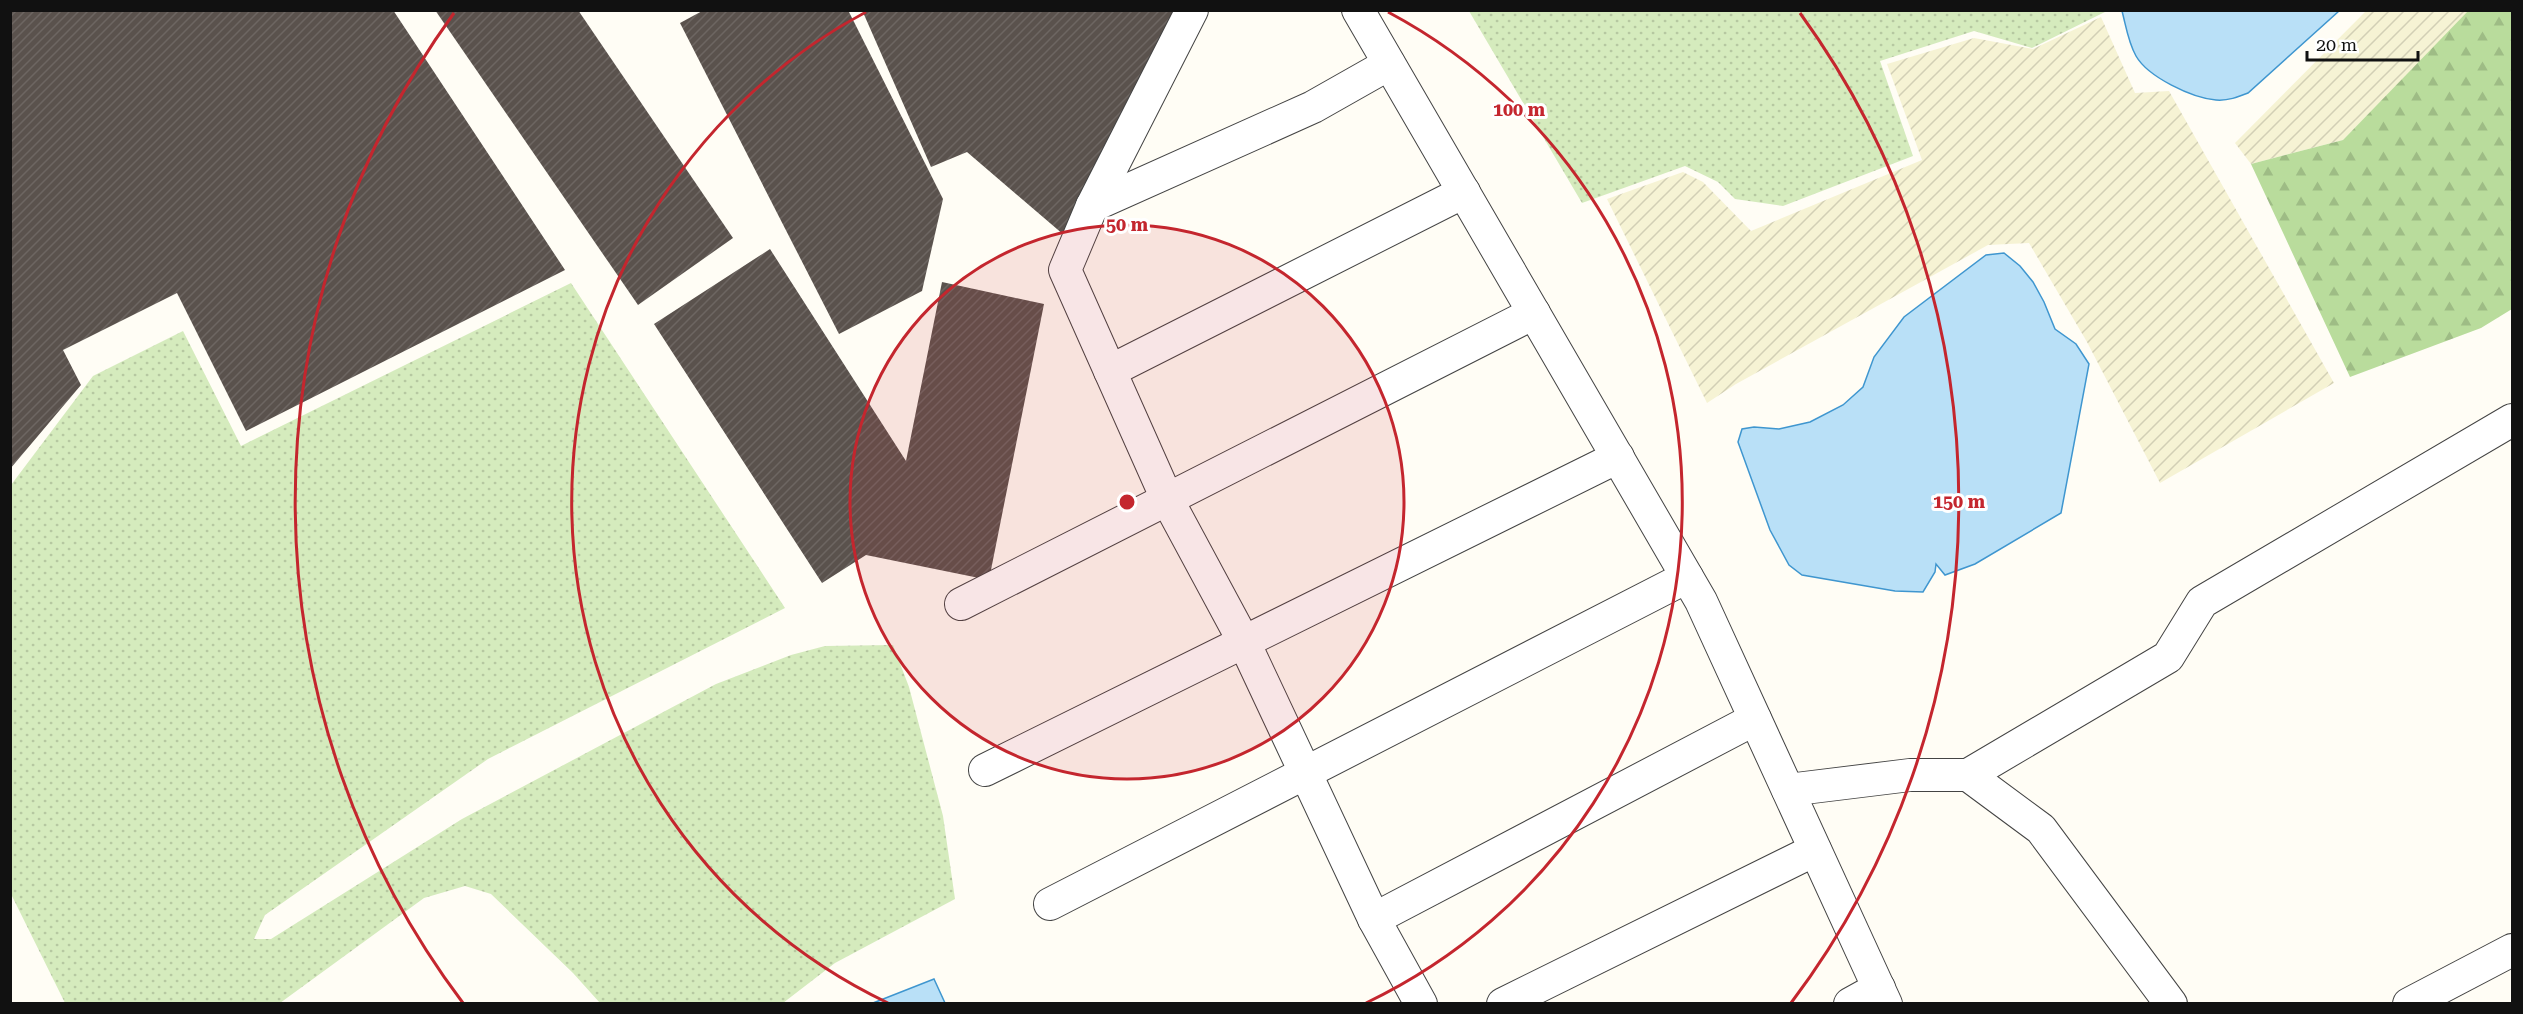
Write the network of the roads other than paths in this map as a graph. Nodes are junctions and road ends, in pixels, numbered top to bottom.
1 (1192, 10) edge
2 (1358, 10) edge
3 (1389, 64) junction
4 (1464, 192) junction
5 (1092, 206) junction
6 (1534, 313) junction
7 (1110, 371) junction
8 (2512, 420) edge
9 (1618, 458) junction
10 (1167, 500) junction
11 (1687, 577) junction
12 (961, 604) dead end
13 (1244, 642) junction
14 (1755, 719) junction
15 (985, 770) dead end
16 (1306, 772) junction
17 (1968, 775) junction
18 (1788, 790) junction
19 (1815, 850) junction
20 (1050, 904) dead end
21 (1374, 919) junction
22 (2512, 950) edge
23 (1882, 996) edge
24 (1421, 1004) edge
25 (1503, 1004) edge
26 (1850, 1004) edge
27 (2171, 1004) edge
28 (2409, 1004) edge

1 - 5 street
2 - 3 street
3 - 4 street
3 - 5 street
4 - 6 street
4 - 7 street
5 - 7 street
6 - 9 street
6 - 10 street
7 - 10 street
8 - 17 street
9 - 11 street
9 - 13 street
10 - 12 street
10 - 13 street
11 - 14 street
11 - 16 street
13 - 15 street
13 - 16 street
14 - 18 street
14 - 21 street
16 - 20 street
16 - 21 street
17 - 18 street
17 - 27 street
18 - 19 street
19 - 23 street
19 - 25 street
21 - 24 street
22 - 28 street
23 - 26 street

